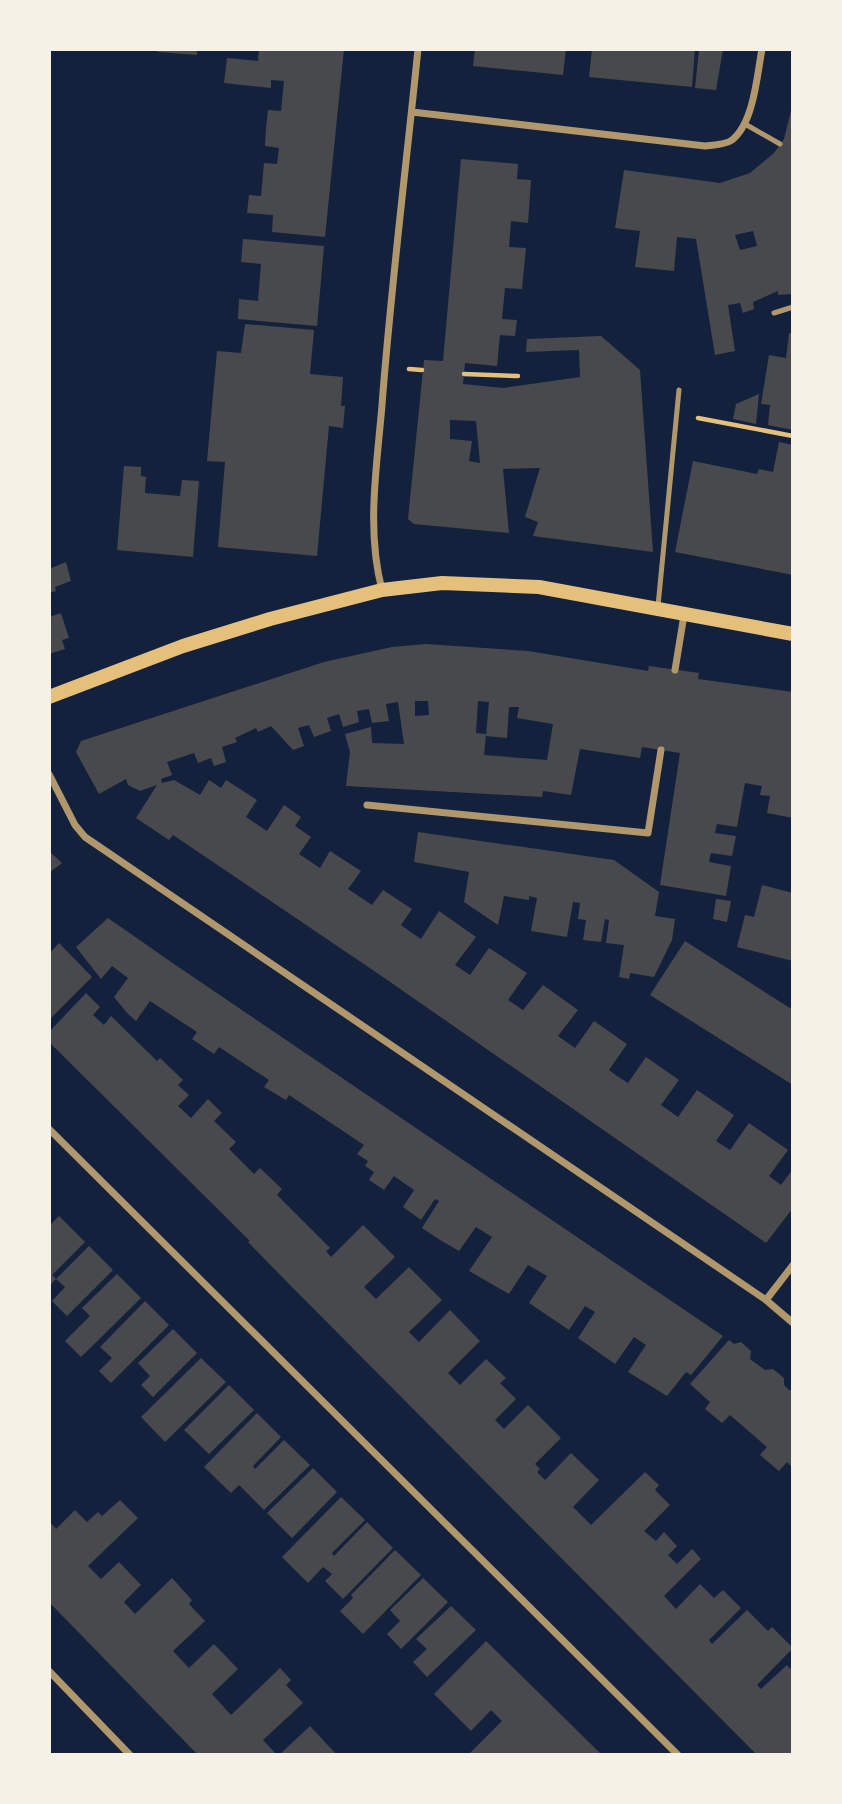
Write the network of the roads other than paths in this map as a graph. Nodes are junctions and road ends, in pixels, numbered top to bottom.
1 (418, 49) edge
2 (762, 49) edge
3 (412, 113) junction
4 (745, 124) junction
5 (780, 144) dead end
6 (793, 307) edge
7 (774, 313) dead end
8 (679, 390) dead end
9 (382, 590) junction
10 (658, 610) junction
11 (684, 615) junction
12 (793, 634) edge
13 (675, 670) dead end
14 (49, 697) edge
15 (661, 750) dead end
16 (49, 774) edge
17 (367, 805) dead end
18 (49, 1129) edge
19 (793, 1265) edge
20 (766, 1300) junction
21 (793, 1323) edge
22 (49, 1671) edge
23 (131, 1755) edge
24 (678, 1755) edge

1 - 3 street
2 - 4 street
3 - 4 street
3 - 9 street
4 - 5 lane
6 - 7 lane
8 - 10 lane
9 - 10 main road
9 - 14 main road
10 - 11 main road
11 - 12 main road
11 - 13 street
15 - 17 street
16 - 20 street
18 - 24 street
19 - 20 street
20 - 21 street
22 - 23 street

